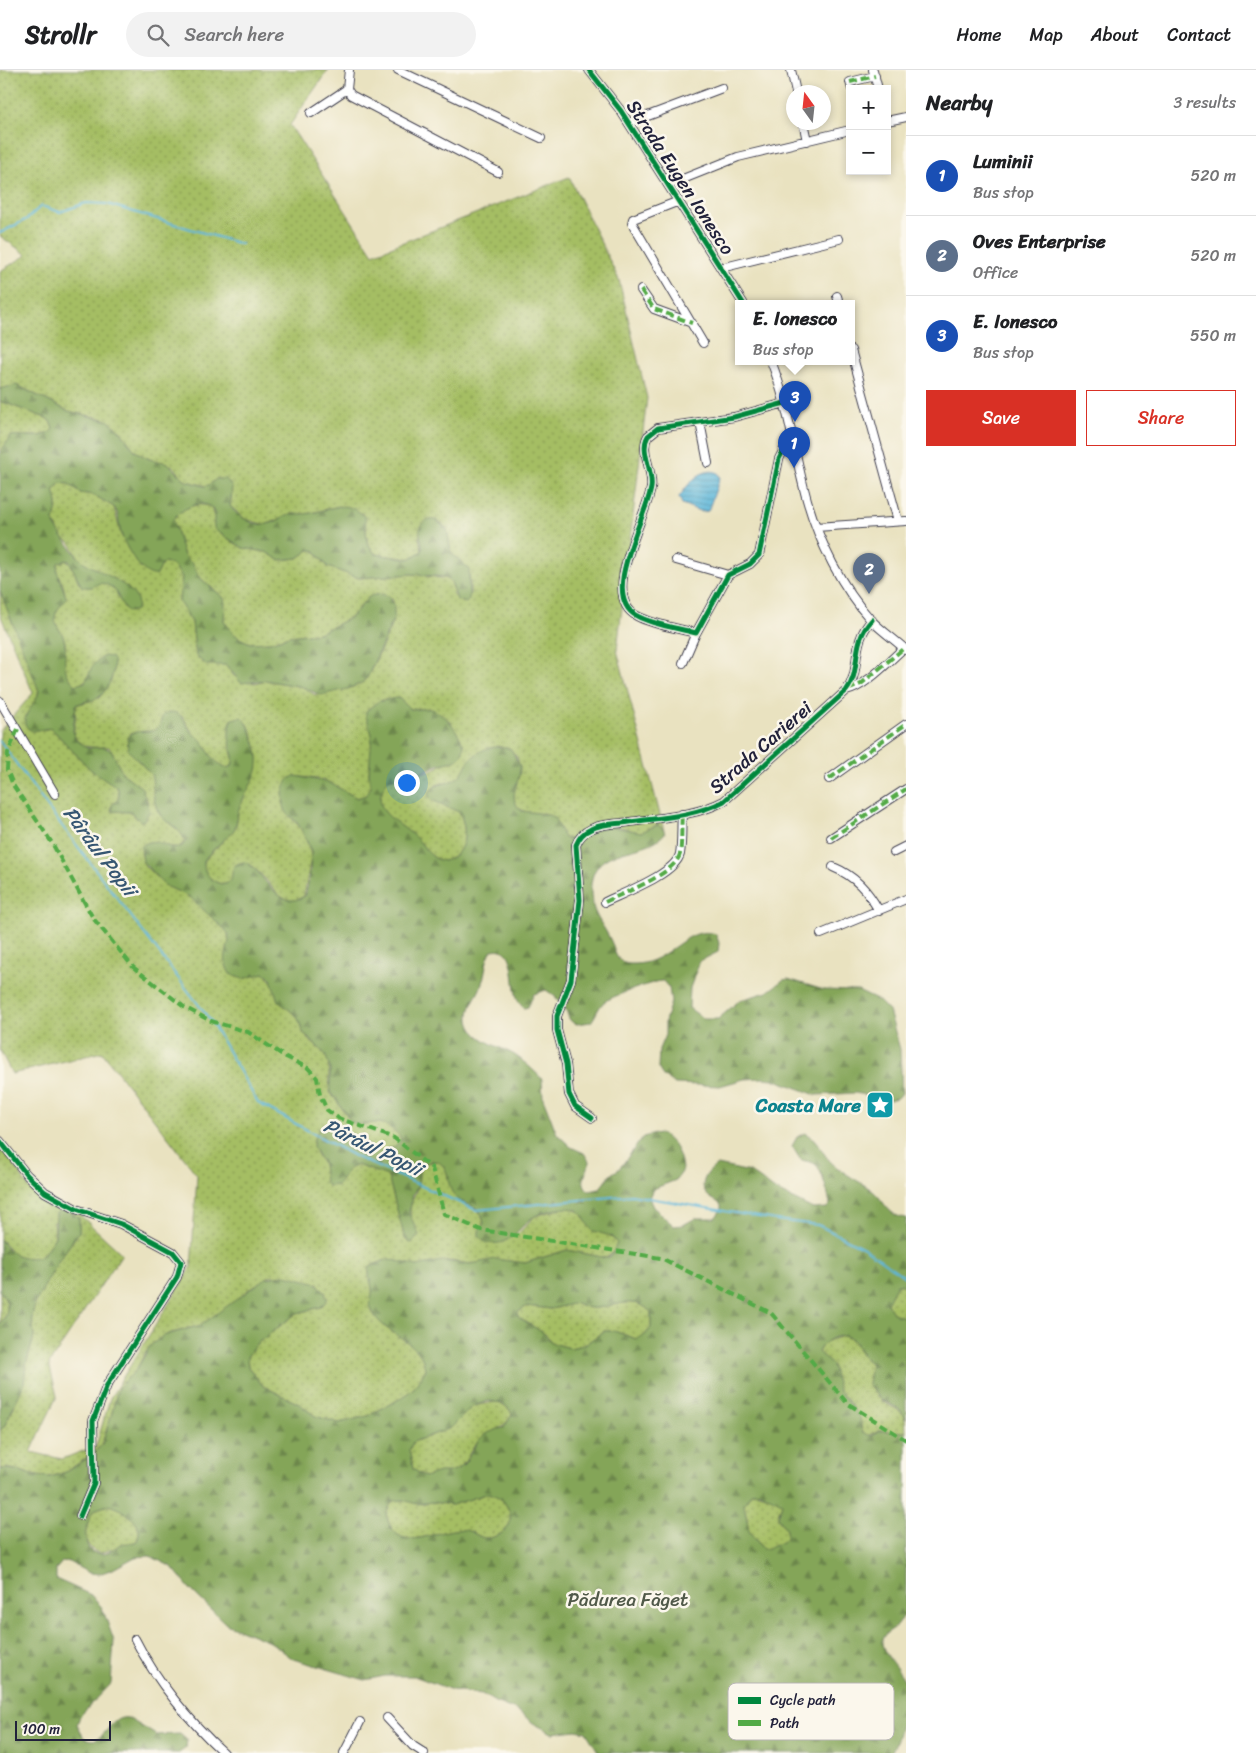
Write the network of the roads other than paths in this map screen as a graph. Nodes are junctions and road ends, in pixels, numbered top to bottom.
1 (349, 70) edge
2 (398, 70) edge
3 (589, 70) edge
4 (791, 70) edge
5 (874, 73) edge
6 (794, 85) edge
7 (851, 85) edge
8 (722, 88) dead end
9 (347, 89) junction
10 (311, 113) dead end
11 (906, 117) edge
12 (891, 121) edge
13 (629, 123) junction
14 (804, 130) edge
15 (846, 131) edge
16 (541, 138) dead end
17 (807, 141) junction
18 (498, 172) dead end
19 (668, 185) junction
20 (679, 201) junction
21 (839, 239) dead end
22 (721, 268) junction
23 (641, 290) dead end
24 (741, 300) edge
25 (692, 323) junction
26 (703, 343) dead end
27 (855, 363) edge
28 (772, 365) edge
29 (785, 403) junction
30 (700, 422) junction
31 (795, 447) junction
32 (708, 463) dead end
33 (902, 521) edge
34 (816, 526) junction
35 (676, 560) dead end
36 (728, 575) junction
37 (872, 620) junction
38 (696, 633) junction
39 (905, 649) edge
40 (684, 663) dead end
41 (846, 691) junction
42 (0, 701) edge
43 (906, 724) edge
44 (829, 779) dead end
45 (906, 789) edge
46 (55, 794) dead end
47 (682, 814) junction
48 (831, 838) dead end
49 (906, 846) edge
50 (894, 852) dead end
51 (833, 867) dead end
52 (906, 899) edge
53 (604, 902) dead end
54 (879, 911) junction
55 (821, 934) dead end
56 (592, 1118) dead end
57 (0, 1142) edge
58 (80, 1516) dead end
59 (134, 1639) dead end
60 (387, 1718) dead end
61 (360, 1722) dead end
62 (224, 1753) edge
63 (344, 1753) edge
64 (424, 1753) edge

1 - 9 street
2 - 16 street
3 - 13 street, Strada Eugen Ionesco
4 - 6 street
5 - 7 street
8 - 13 street, Strada Eugen Ionesco
9 - 10 street
9 - 18 street
11 - 12 street
13 - 19 street, Strada Eugen Ionesco
14 - 17 street
15 - 17 street
17 - 19 street
19 - 20 street, Strada Eugen Ionesco
20 - 22 street, Strada Eugen Ionesco
20 - 25 street
21 - 22 street
22 - 24 street, Strada Eugen Ionesco
23 - 25 street
25 - 26 street
27 - 33 street
28 - 29 street
29 - 30 street
29 - 31 street
30 - 32 street
30 - 38 street
31 - 34 street
31 - 36 street
33 - 34 street
34 - 37 street
35 - 36 street
36 - 38 street
37 - 39 street
37 - 41 street, Strada Carierei
38 - 40 street
39 - 41 street
41 - 47 street, Strada Carierei
42 - 46 street
43 - 44 street
45 - 48 street
47 - 53 street
47 - 56 street, Strada Carierei
49 - 50 street
51 - 54 street
52 - 54 street
54 - 55 street
57 - 58 street
59 - 62 street
60 - 64 street
61 - 63 street

